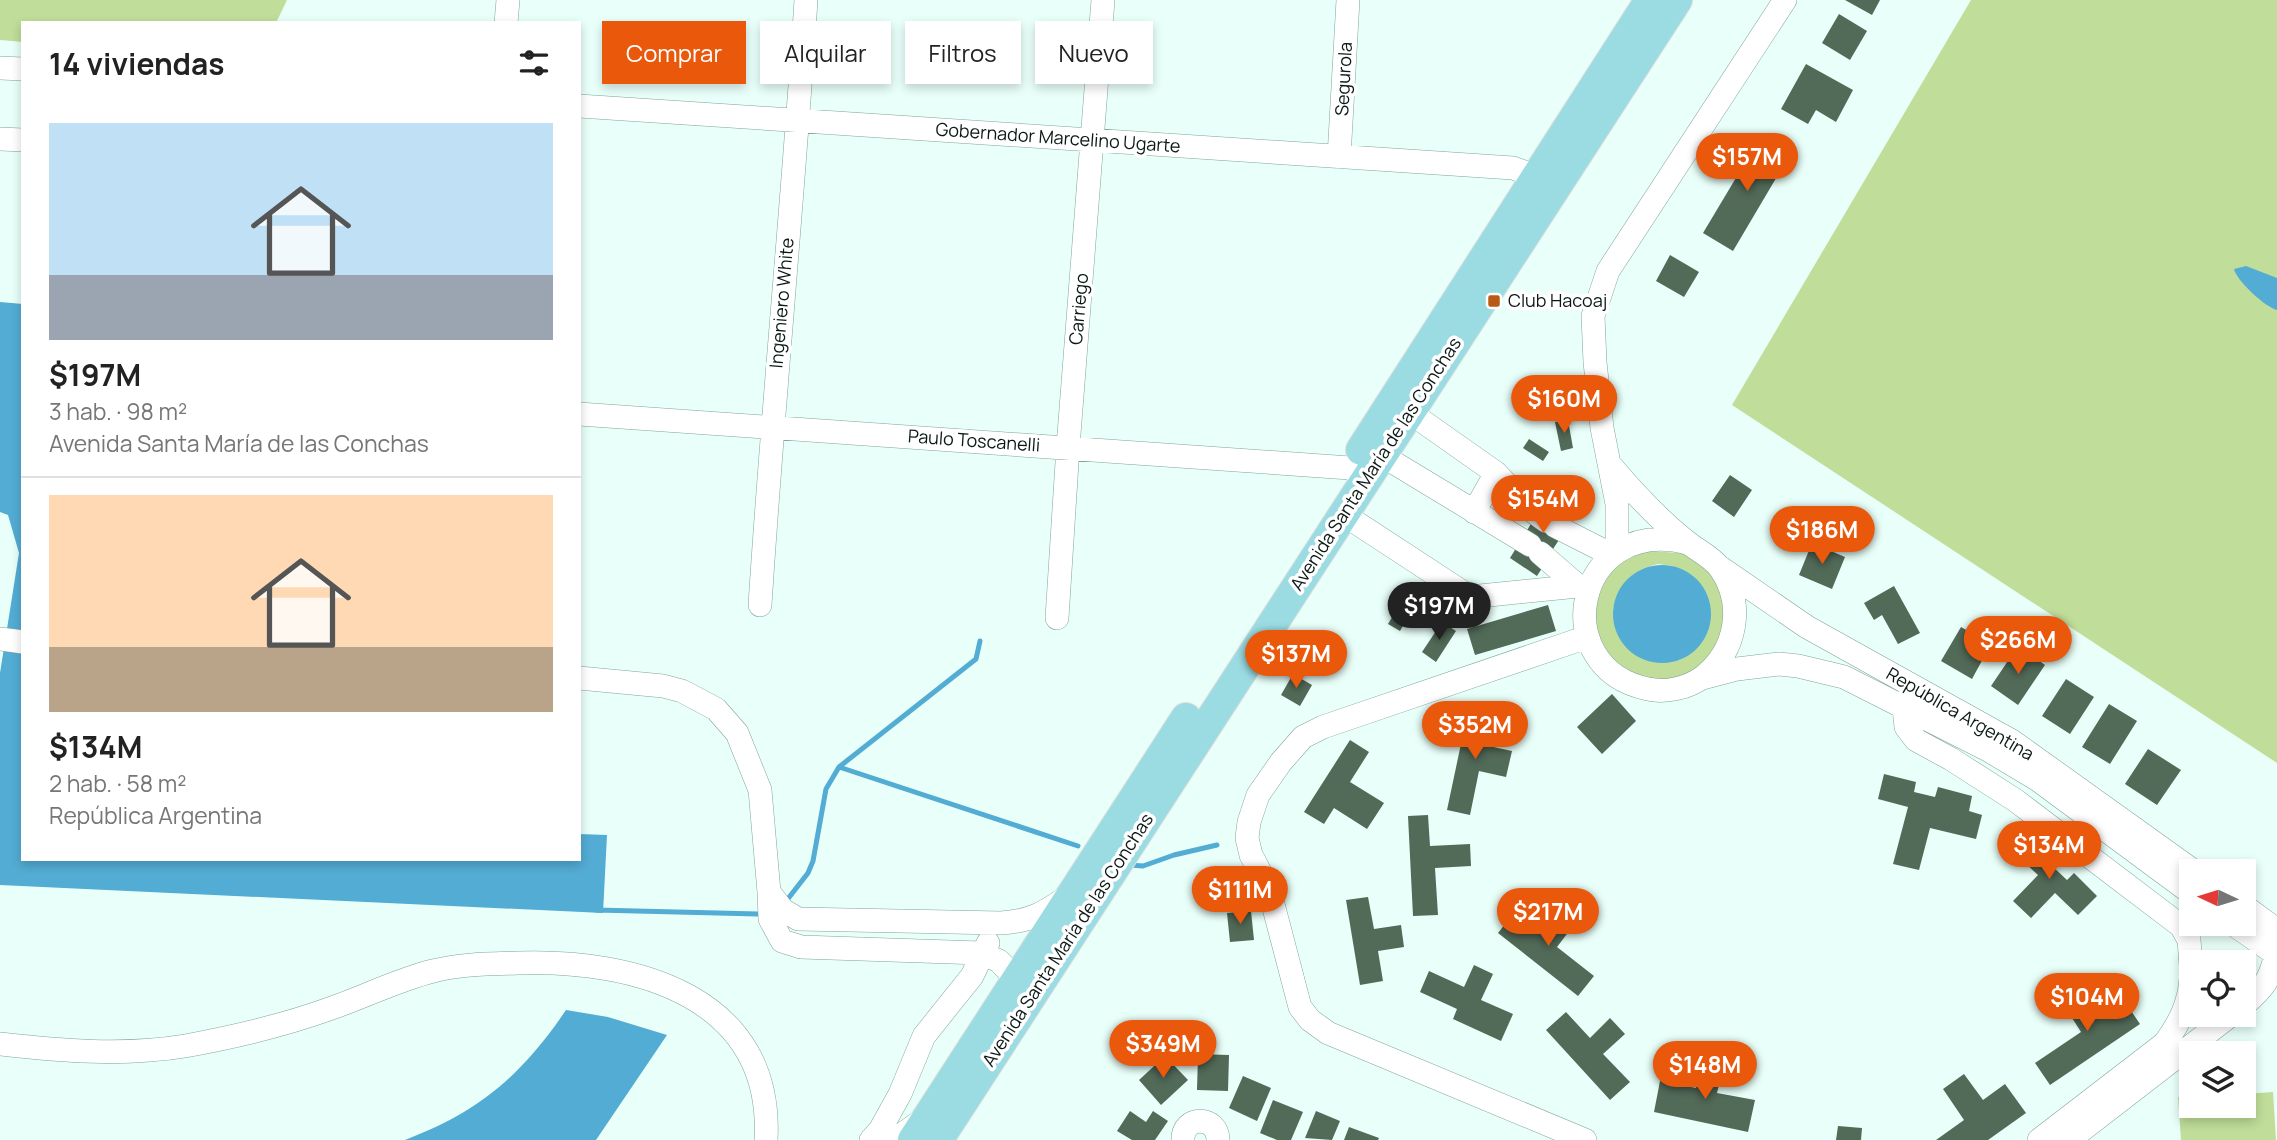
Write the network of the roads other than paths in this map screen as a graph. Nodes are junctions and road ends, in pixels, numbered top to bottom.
1 (508, 0) edge
2 (806, 0) edge
3 (1103, 0) edge
4 (1348, 0) edge
5 (1650, 0) edge
6 (1677, 0) edge
7 (1785, 0) edge
8 (506, 21) edge
9 (0, 68) edge
10 (21, 69) edge
11 (581, 106) edge
12 (798, 120) junction
13 (0, 139) edge
14 (21, 140) edge
15 (1094, 142) junction
16 (1339, 157) junction
17 (1535, 176) junction
18 (1396, 402) junction
19 (581, 414) edge
20 (772, 427) junction
21 (1068, 447) junction
22 (1363, 456) junction
23 (1610, 465) junction
24 (1496, 473) junction
25 (1474, 512) junction
26 (1343, 514) junction
27 (1544, 519) junction
28 (1528, 544) junction
29 (1688, 544) junction
30 (1614, 553) junction
31 (1719, 566) junction
32 (1582, 590) junction
33 (760, 606) dead end
34 (1057, 618) dead end
35 (1587, 637) junction
36 (0, 639) edge
37 (21, 642) edge
38 (581, 678) edge
39 (1700, 679) junction
40 (1915, 687) junction
41 (1904, 708) junction
42 (2029, 763) junction
43 (2179, 861) edge
44 (2179, 883) edge
45 (769, 892) junction
46 (1072, 893) junction
47 (1001, 923) junction
48 (2256, 923) edge
49 (2277, 930) edge
50 (2256, 932) edge
51 (2190, 950) edge
52 (981, 953) junction
53 (2277, 954) edge
54 (1016, 979) junction
55 (2256, 994) edge
56 (2179, 1024) edge
57 (2215, 1027) edge
58 (0, 1044) edge
59 (934, 1128) edge
60 (766, 1140) edge
61 (871, 1140) edge
62 (894, 1140) edge
63 (913, 1140) edge
64 (1184, 1140) edge
65 (1218, 1140) edge
66 (1585, 1140) edge
67 (2039, 1140) edge
68 (2069, 1140) edge

1 - 8 street
2 - 12 street, Ingeniero White
3 - 15 street, Carriego
4 - 16 street, Segurola
5 - 17 main road, Avenida Santa María de las Conchas
6 - 18 main road, Avenida Santa María de las Conchas
7 - 23 street
9 - 10 street
11 - 12 street, Gobernador Marcelino Ugarte
12 - 15 street, Gobernador Marcelino Ugarte
12 - 20 street, Ingeniero White
13 - 14 street
15 - 16 street, Gobernador Marcelino Ugarte
15 - 21 street, Carriego
16 - 17 street, Gobernador Marcelino Ugarte
17 - 18 main road, Avenida Santa María de las Conchas
18 - 22 main road, Avenida Santa María de las Conchas
18 - 24 street
19 - 20 street, Paulo Toscanelli
20 - 21 street, Paulo Toscanelli
20 - 33 street, Ingeniero White
21 - 22 street, Paulo Toscanelli
21 - 34 street, Carriego
22 - 25 street
22 - 26 main road, Avenida Santa María de las Conchas
22 - 46 main road, Avenida Santa María de las Conchas
23 - 29 street
23 - 30 street
24 - 25 street
24 - 27 street
25 - 28 street
26 - 32 street
26 - 59 main road, Avenida Santa María de las Conchas
27 - 28 street
27 - 30 street
28 - 32 street
29 - 30 street
29 - 31 street
30 - 32 street
31 - 39 street
31 - 40 street, República Argentina
32 - 35 street
35 - 39 street
35 - 66 street
36 - 37 street
38 - 45 street
39 - 41 street, República Argentina
40 - 41 street
40 - 42 street, República Argentina
41 - 42 street, República Argentina
41 - 51 street
42 - 43 street, República Argentina
42 - 44 street, República Argentina
45 - 47 street
45 - 52 street
46 - 47 street
46 - 54 main road, Avenida Santa María de las Conchas
47 - 52 street
48 - 49 street
50 - 53 street
52 - 54 street
52 - 61 street
53 - 55 street
54 - 59 main road, Avenida Santa María de las Conchas
56 - 67 street
57 - 68 street
58 - 60 street
59 - 62 street
59 - 63 main road, Avenida Santa María de las Conchas
64 - 65 street

